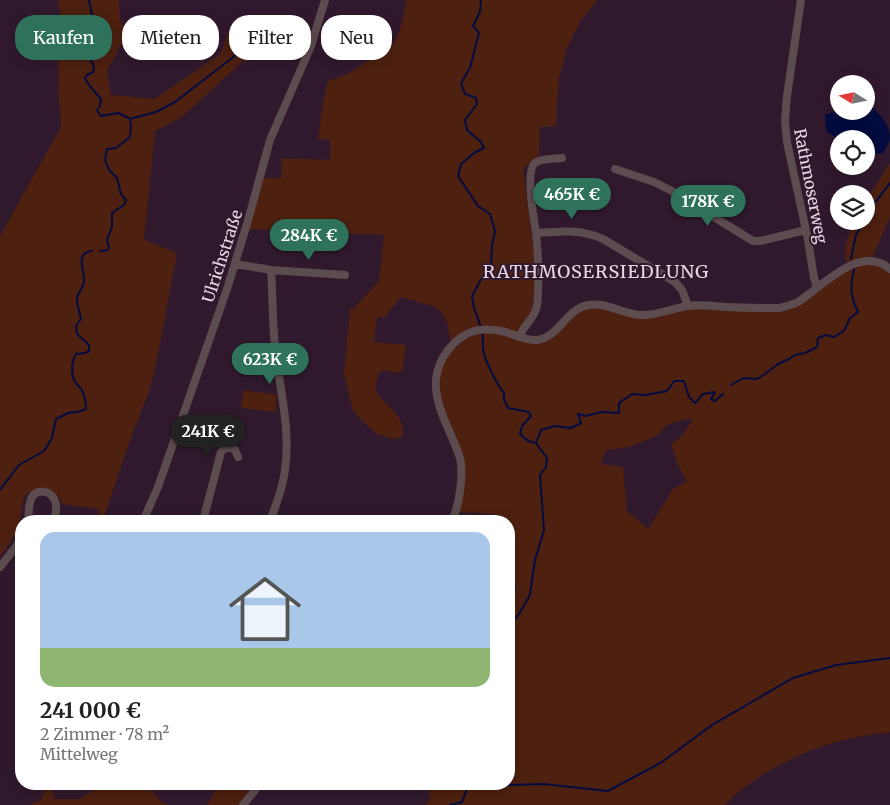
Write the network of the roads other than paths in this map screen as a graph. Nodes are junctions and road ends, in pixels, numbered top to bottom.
1 (325, 0) edge
2 (800, 0) edge
3 (562, 158) dead end
4 (615, 169) dead end
5 (806, 230) junction
6 (536, 233) junction
7 (235, 264) junction
8 (890, 269) edge
9 (271, 270) junction
10 (345, 275) dead end
11 (817, 287) junction
12 (688, 306) junction
13 (520, 336) junction
14 (238, 457) dead end
15 (29, 515) edge
16 (55, 515) edge
17 (146, 515) edge
18 (204, 515) edge
19 (272, 515) edge
20 (454, 515) edge
21 (15, 548) edge
22 (0, 568) edge
23 (255, 790) edge
24 (243, 805) edge

1 - 7 street, Ulrichstraße
2 - 5 street, Rathmoserweg
3 - 6 street
4 - 5 street
5 - 11 street, Rathmoserweg
6 - 12 street
6 - 13 street
7 - 9 street
7 - 17 street, Ulrichstraße
8 - 11 street
9 - 10 street
9 - 19 street
11 - 12 street
12 - 13 street
13 - 20 street
14 - 18 street
15 - 16 street
21 - 22 street
23 - 24 street

